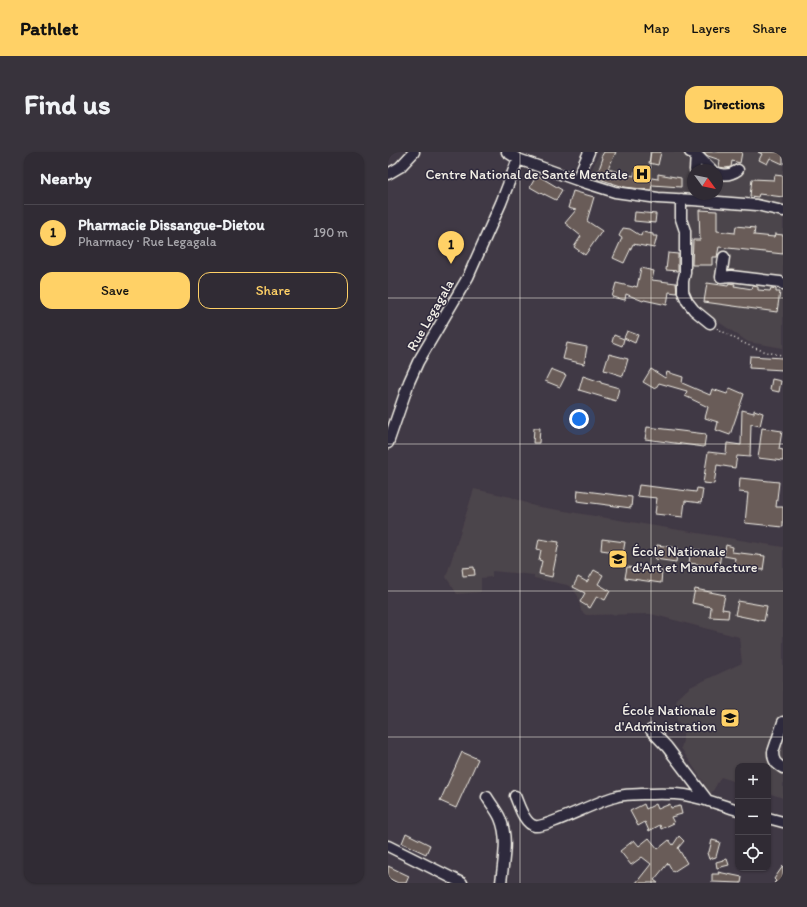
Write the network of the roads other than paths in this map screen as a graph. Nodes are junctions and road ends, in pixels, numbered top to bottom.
1 (414, 152) edge
2 (507, 152) edge
3 (589, 152) edge
4 (693, 153) edge
5 (518, 159) junction
6 (694, 164) edge
7 (705, 164) edge
8 (738, 170) dead end
9 (388, 174) edge
10 (723, 174) edge
11 (577, 180) junction
12 (687, 198) edge
13 (681, 199) junction
14 (718, 200) edge
15 (783, 210) edge
16 (724, 257) dead end
17 (783, 284) edge
18 (710, 323) road end
19 (388, 443) edge
20 (783, 722) edge
21 (651, 730) dead end
22 (783, 768) edge
23 (515, 796) dead end
24 (487, 797) dead end
25 (708, 801) junction
26 (735, 809) edge
27 (771, 819) edge
28 (783, 822) edge
29 (388, 846) edge
30 (462, 883) edge
31 (501, 883) edge

1 - 9 street
2 - 5 street
3 - 11 street
4 - 6 street
4 - 7 street
5 - 11 street
5 - 19 street, Rue Legagala
8 - 10 street
11 - 13 street
12 - 13 street
13 - 18 street
14 - 15 street
16 - 17 street
20 - 22 street
21 - 25 street
23 - 25 street
24 - 31 street
25 - 26 street
27 - 28 street
29 - 30 street

